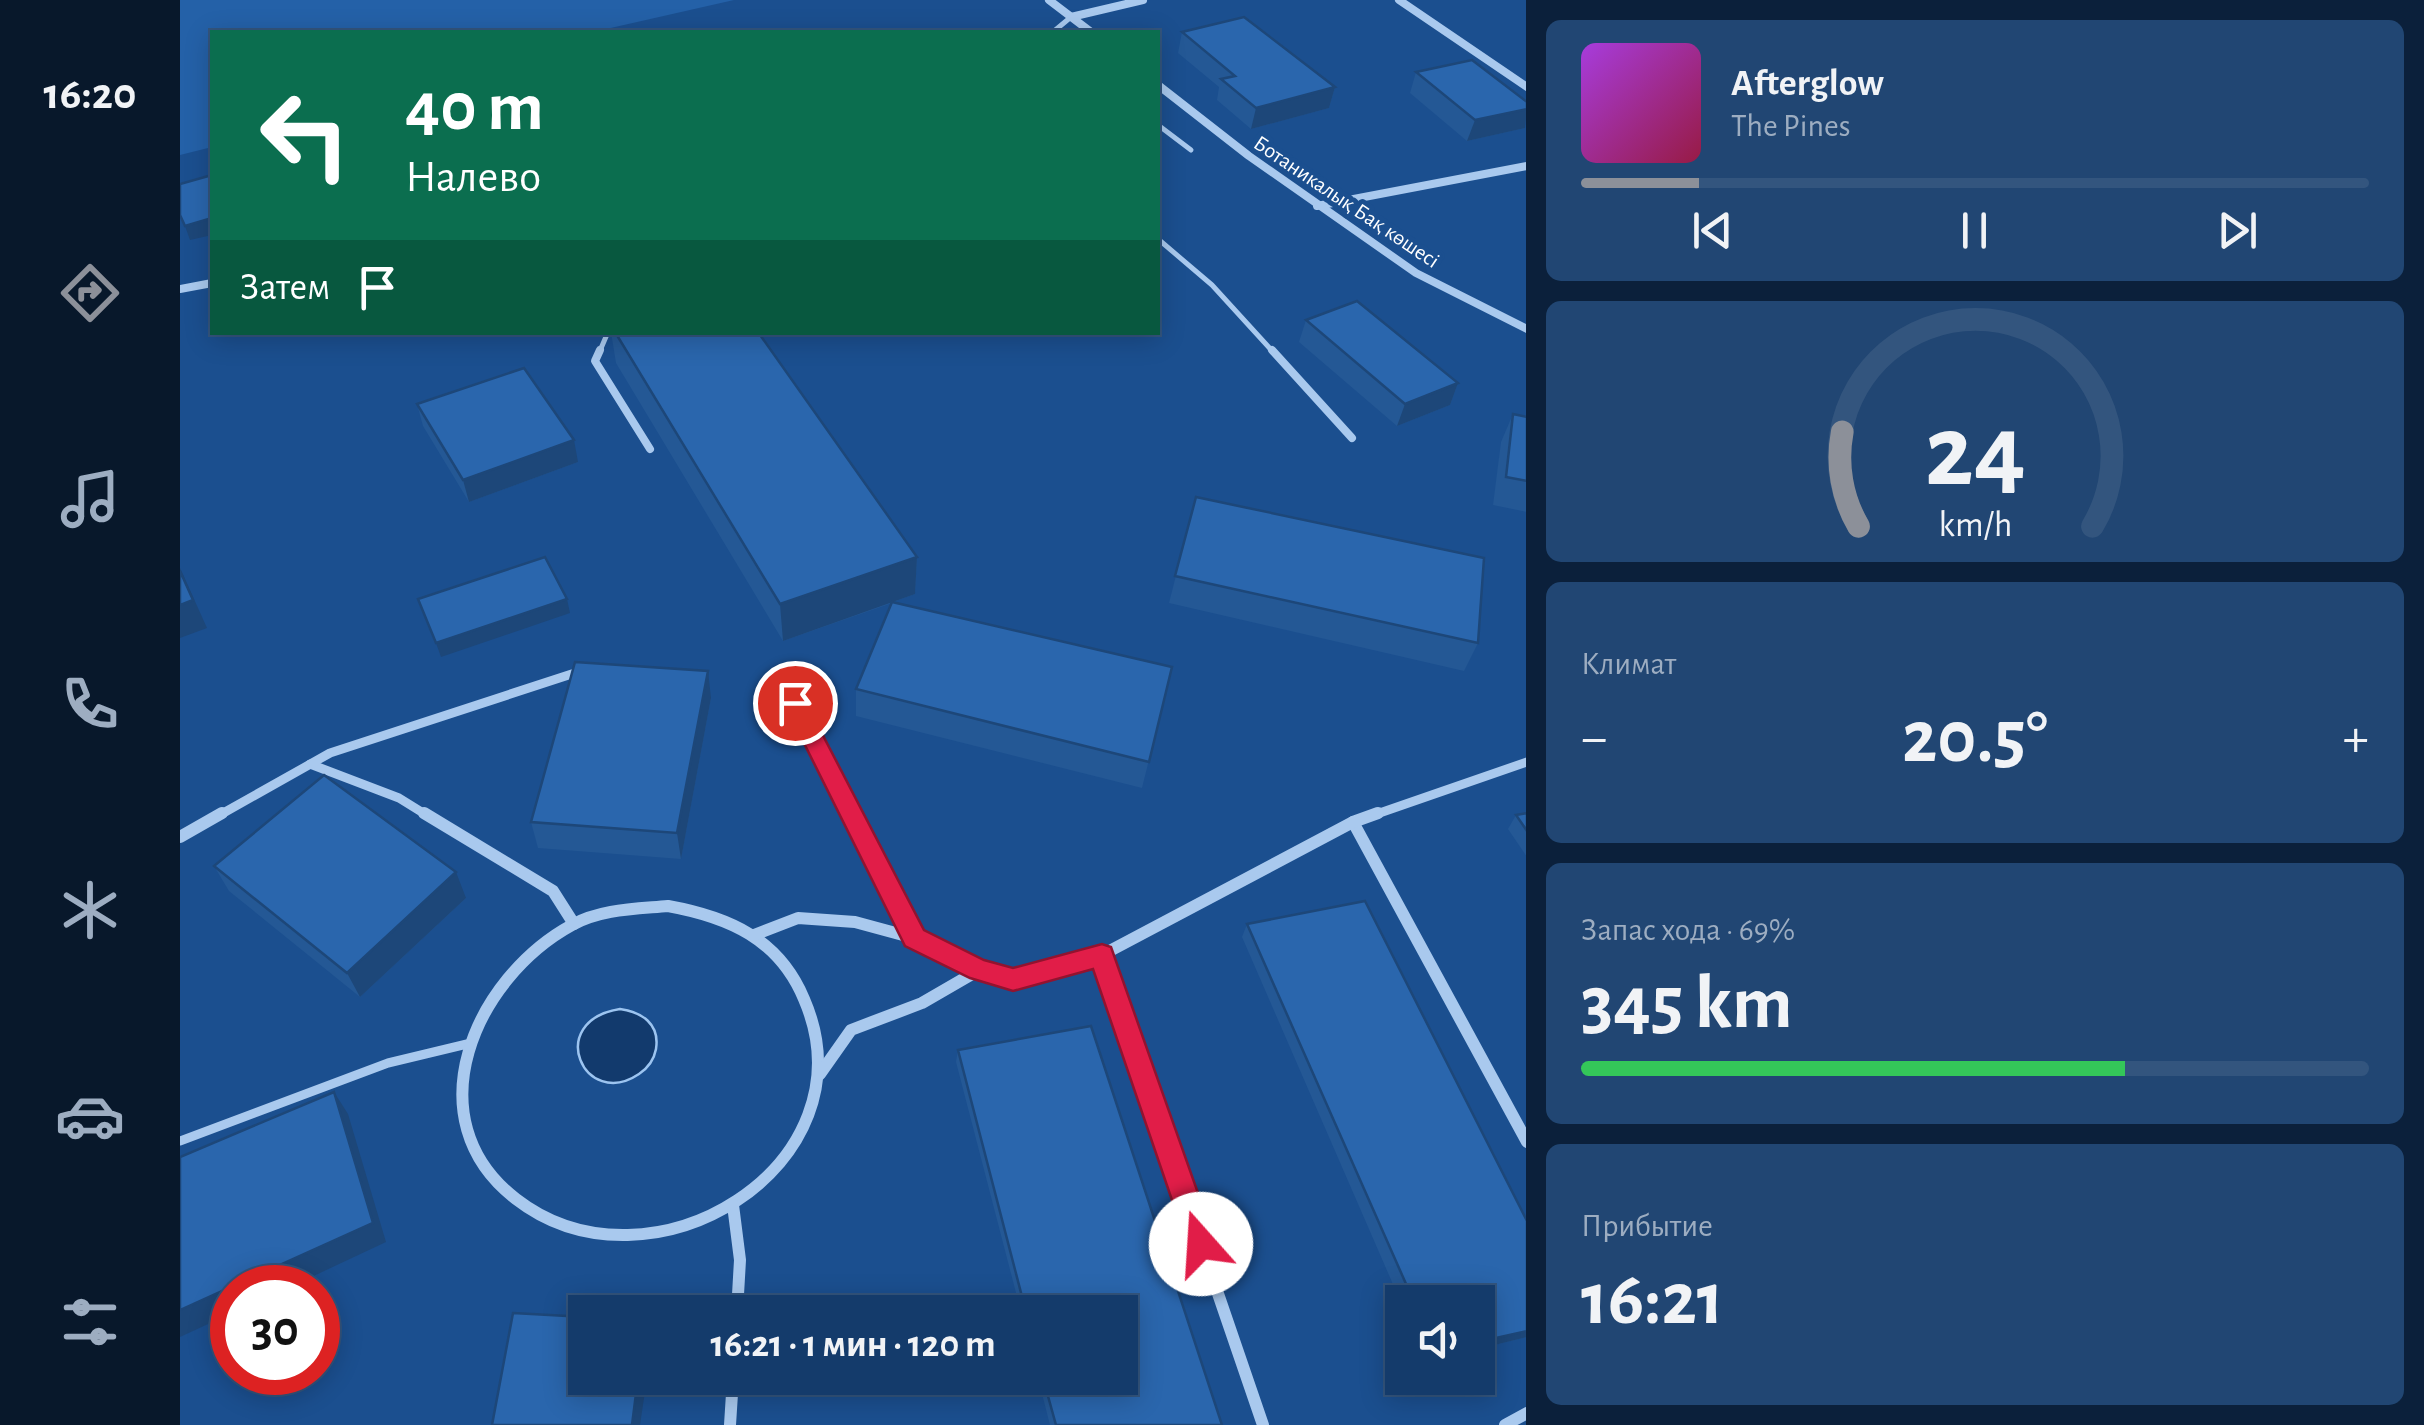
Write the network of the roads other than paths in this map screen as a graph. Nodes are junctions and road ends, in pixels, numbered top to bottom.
1 (1049, 0) edge
2 (1143, 0) edge
3 (1400, 0) edge
4 (1072, 17) junction
5 (1056, 30) edge
6 (1088, 30) edge
7 (1160, 87) edge
8 (1526, 87) edge
9 (1160, 127) edge
10 (1191, 150) dead end
11 (1526, 166) edge
12 (1317, 206) junction
13 (1160, 241) edge
14 (210, 283) edge
15 (180, 289) edge
16 (1526, 330) edge
17 (607, 335) edge
18 (1352, 438) dead end
19 (650, 448) dead end
20 (594, 666) edge
21 (795, 703) dead end
22 (1526, 762) edge
23 (310, 764) junction
24 (1353, 822) junction
25 (180, 837) edge
26 (574, 924) junction
27 (754, 935) junction
28 (914, 938) junction
29 (1102, 955) junction
30 (979, 970) junction
31 (467, 1044) junction
32 (819, 1075) junction
33 (180, 1141) edge
34 (1526, 1142) edge
35 (732, 1205) junction
36 (738, 1295) edge
37 (732, 1395) edge
38 (1526, 1412) edge
39 (730, 1425) edge
40 (1263, 1425) edge
41 (1505, 1425) edge

1 - 4 street
2 - 4 street
3 - 8 street
4 - 5 lane
4 - 6 street
7 - 12 street, Ботаникалық Бақ көшесі
9 - 10 lane
11 - 12 street
12 - 16 street, Ботаникалық Бақ көшесі
13 - 18 lane
14 - 15 street
17 - 19 lane
20 - 23 street
21 - 28 lane
22 - 24 street
23 - 25 street
23 - 26 street
24 - 29 street
24 - 34 street
26 - 27 street
26 - 31 street
27 - 28 street
27 - 32 street
28 - 30 street
29 - 30 street
29 - 40 street
30 - 32 street
31 - 33 lane
31 - 35 street
32 - 35 street
35 - 36 street
37 - 39 street
38 - 41 street

